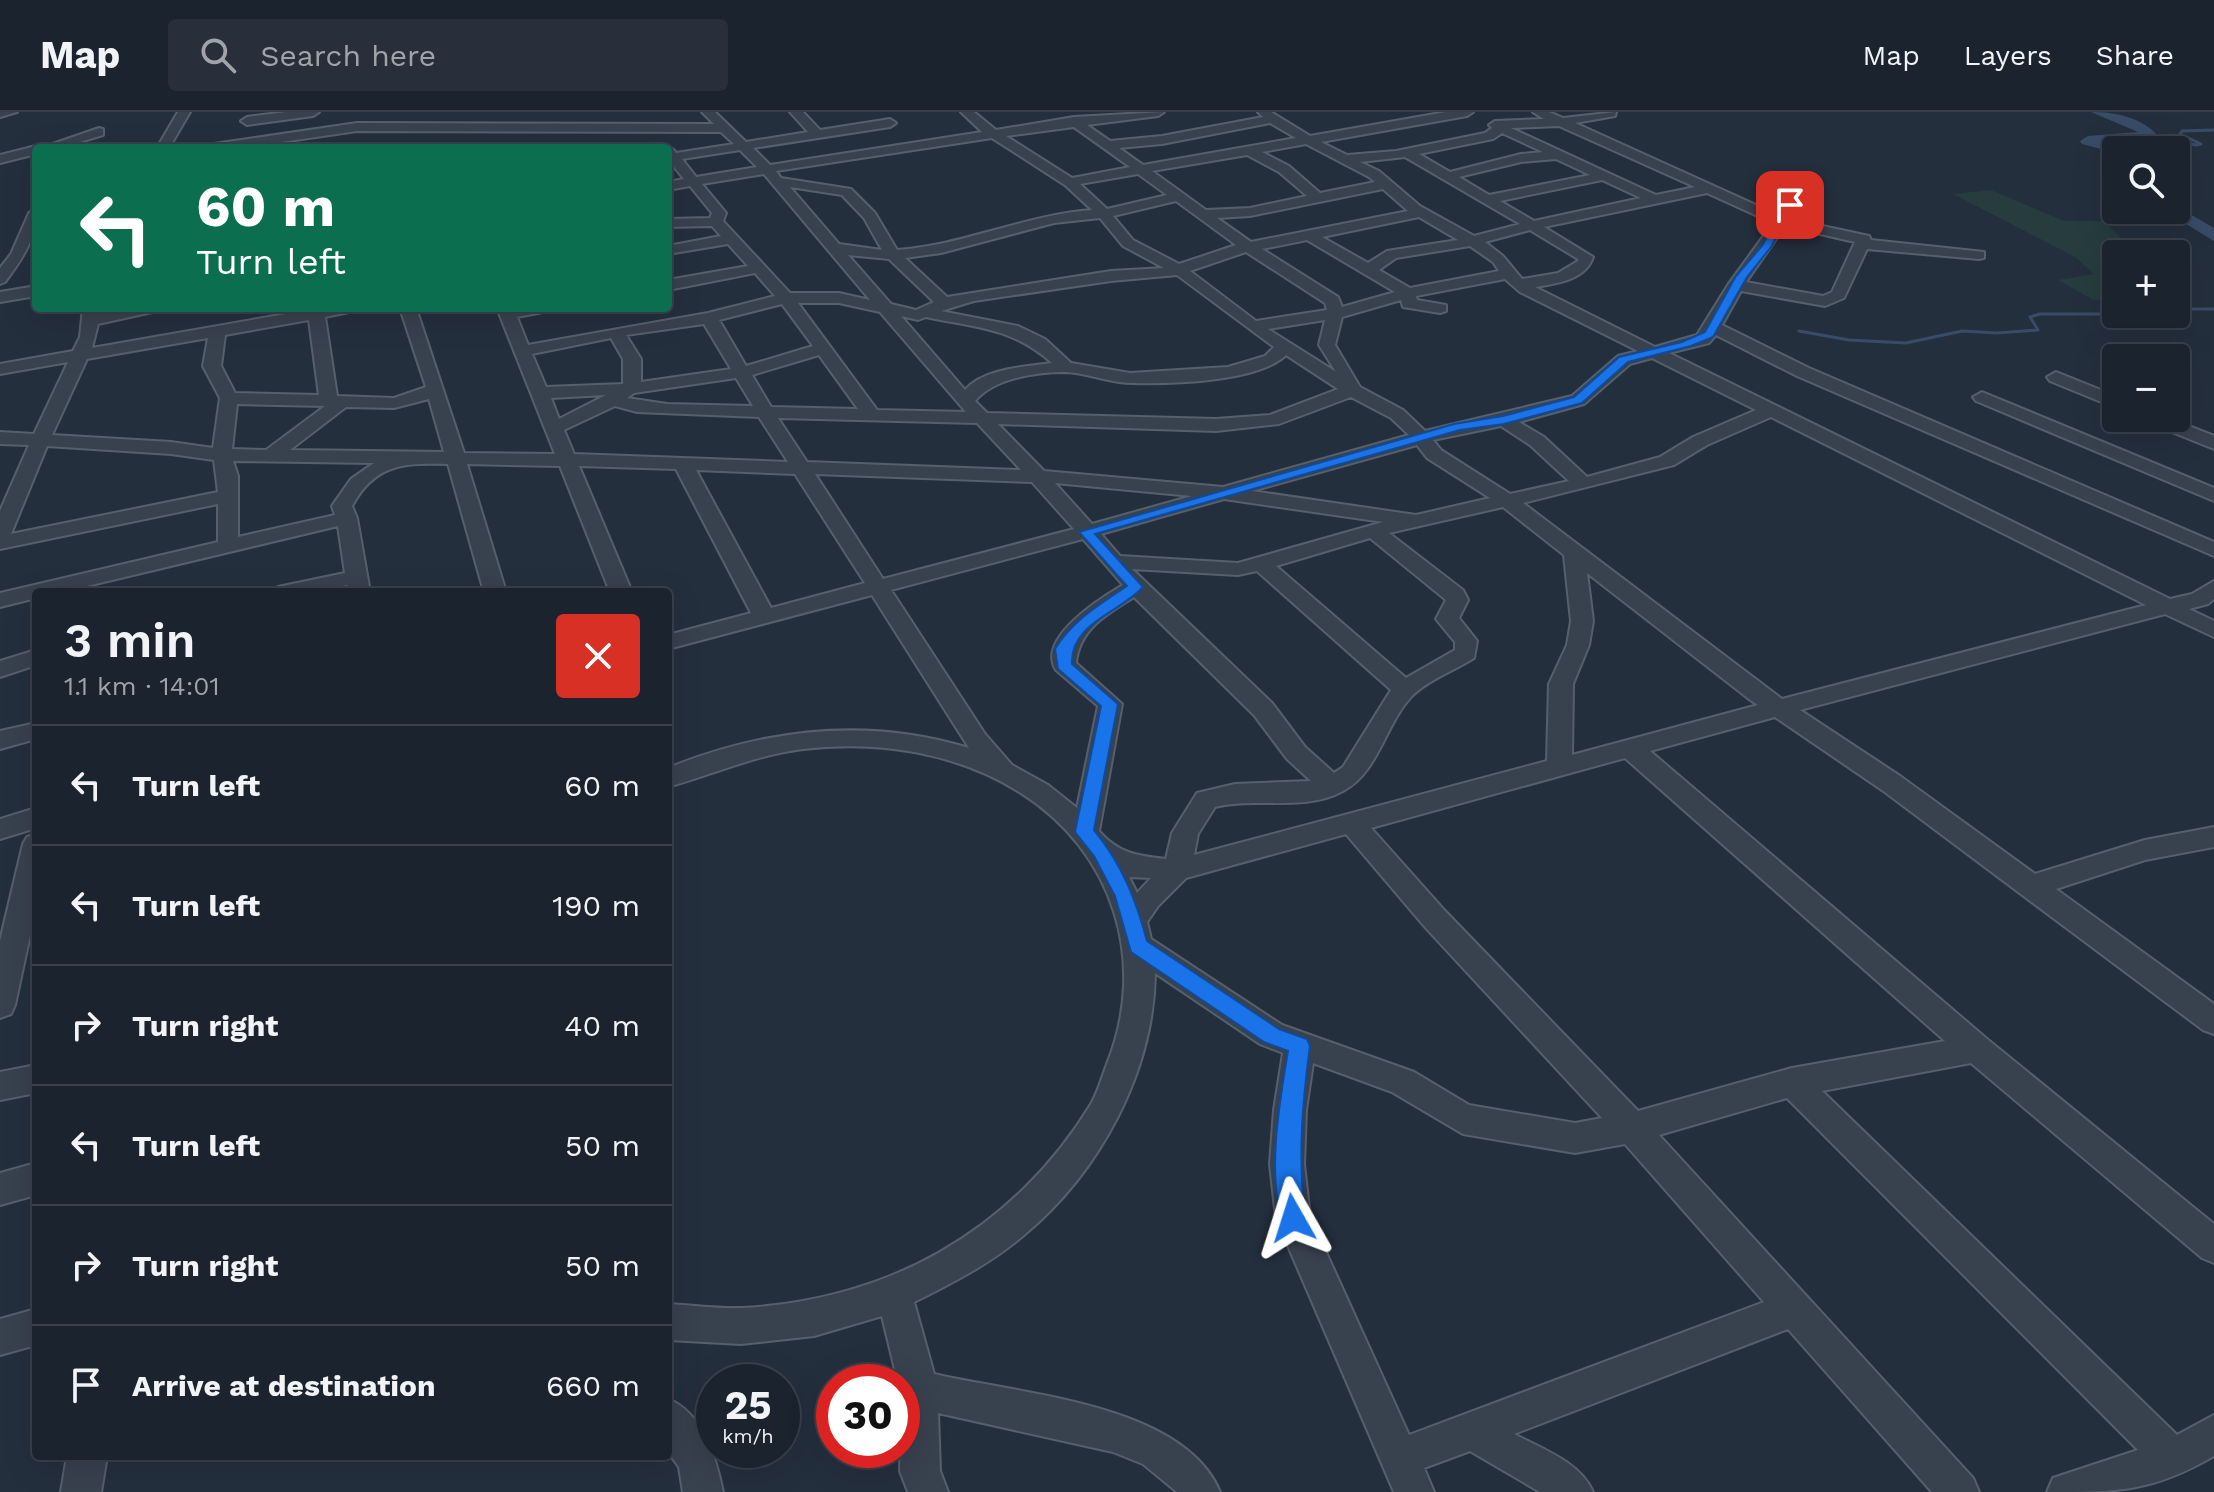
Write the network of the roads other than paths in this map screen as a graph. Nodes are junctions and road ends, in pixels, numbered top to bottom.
1 (11, 112) edge
2 (184, 112) edge
3 (313, 112) edge
4 (324, 112) edge
5 (418, 112) edge
6 (708, 112) edge
7 (796, 112) edge
8 (877, 112) edge
9 (967, 112) edge
10 (1158, 112) edge
11 (1471, 112) edge
12 (1483, 112) edge
13 (1539, 112) edge
14 (1609, 112) edge
15 (0, 113) edge
16 (1373, 113) edge
17 (249, 116) edge
18 (1269, 116) edge
19 (108, 119) dead end
20 (1423, 120) junction
21 (1074, 121) junction
22 (1563, 122) junction
23 (890, 123) junction
24 (1380, 127) junction
25 (650, 128) junction
26 (726, 128) junction
27 (1502, 128) junction
28 (1226, 130) junction
29 (99, 132) junction
30 (310, 134) junction
31 (817, 134) junction
32 (996, 135) junction
33 (353, 136) junction
34 (1313, 141) junction
35 (1607, 142) junction
36 (60, 144) edge
37 (93, 144) edge
38 (165, 144) edge
39 (242, 144) edge
40 (252, 144) edge
41 (334, 144) edge
42 (663, 144) edge
43 (919, 144) junction
44 (743, 145) junction
45 (1106, 145) junction
46 (1440, 146) junction
47 (1248, 150) junction
48 (32, 151) edge
49 (672, 152) edge
50 (1408, 153) junction
51 (1557, 155) junction
52 (672, 156) edge
53 (0, 159) edge
54 (1343, 159) junction
55 (765, 167) junction
56 (1144, 169) junction
57 (1449, 176) junction
58 (1604, 176) junction
59 (1796, 178) dead end
60 (776, 181) junction
61 (693, 182) junction
62 (1070, 182) junction
63 (1386, 184) junction
64 (672, 185) edge
65 (1707, 189) junction
66 (1178, 196) junction
67 (1317, 198) junction
68 (1488, 199) junction
69 (1653, 199) junction
70 (1422, 212) junction
71 (1104, 214) junction
72 (1203, 214) junction
73 (1780, 221) junction
74 (716, 222) junction
75 (672, 223) edge
76 (32, 224) edge
77 (1533, 225) junction
78 (1309, 235) junction
79 (732, 239) junction
80 (1474, 242) junction
81 (1861, 244) junction
82 (832, 247) junction
83 (1248, 247) junction
84 (672, 249) edge
85 (18, 254) junction
86 (892, 254) junction
87 (1979, 255) dead end
88 (0, 257) edge
89 (760, 268) junction
90 (1370, 269) junction
91 (1179, 270) junction
92 (0, 279) edge
93 (1513, 279) junction
94 (672, 284) edge
95 (1736, 285) junction
96 (32, 292) edge
97 (1408, 293) junction
98 (0, 297) edge
99 (786, 298) junction
100 (944, 303) junction
101 (1440, 308) dead end
102 (891, 311) junction
103 (110, 312) edge
104 (327, 312) edge
105 (409, 312) edge
106 (506, 312) edge
107 (928, 313) junction
108 (90, 314) edge
109 (316, 314) junction
110 (1336, 314) junction
111 (709, 318) junction
112 (1253, 326) junction
113 (1713, 327) junction
114 (217, 330) junction
115 (616, 332) junction
116 (1284, 347) junction
117 (822, 349) junction
118 (523, 351) junction
119 (1655, 351) junction
120 (81, 353) junction
121 (1066, 367) junction
122 (0, 369) edge
123 (740, 372) junction
124 (2056, 377) dead end
125 (632, 387) junction
126 (434, 390) junction
127 (1352, 390) junction
128 (539, 393) junction
129 (1982, 397) dead end
130 (2102, 397) edge
131 (229, 398) junction
132 (615, 400) junction
133 (336, 401) junction
134 (965, 401) junction
135 (764, 410) junction
136 (1770, 411) junction
137 (871, 414) junction
138 (983, 417) junction
139 (1504, 420) junction
140 (552, 428) junction
141 (2187, 432) edge
142 (0, 438) edge
143 (43, 440) junction
144 (1421, 440) junction
145 (2214, 443) edge
146 (222, 455) junction
147 (271, 455) junction
148 (400, 458) junction
149 (455, 458) junction
150 (568, 460) junction
151 (684, 466) junction
152 (804, 470) junction
153 (1038, 476) junction
154 (21, 482) junction
155 (1582, 482) junction
156 (0, 487) edge
157 (1222, 493) junction
158 (2214, 495) edge
159 (227, 496) junction
160 (1506, 500) junction
161 (347, 518) junction
162 (1415, 521) junction
163 (1373, 531) junction
164 (1086, 532) junction
165 (0, 537) edge
166 (0, 543) edge
167 (228, 545) junction
168 (2214, 550) edge
169 (1574, 554) junction
170 (1115, 562) junction
171 (1261, 564) junction
172 (357, 584) edge
173 (878, 586) junction
174 (1136, 587) junction
175 (50, 588) edge
176 (322, 588) edge
177 (494, 588) edge
178 (619, 588) edge
179 (2214, 588) edge
180 (32, 592) edge
181 (0, 600) edge
182 (2170, 607) junction
183 (764, 616) junction
184 (2214, 630) edge
185 (672, 641) edge
186 (32, 658) edge
187 (0, 669) edge
188 (1404, 689) junction
189 (1780, 707) junction
190 (32, 732) edge
191 (0, 740) edge
192 (1630, 748) junction
193 (1559, 767) junction
194 (1005, 771) junction
195 (672, 777) edge
196 (1332, 786) junction
197 (32, 819) edge
198 (1351, 823) junction
199 (0, 829) edge
200 (2214, 837) edge
201 (1093, 841) junction
202 (32, 862) edge
203 (1177, 870) junction
204 (2034, 886) junction
205 (1136, 933) junction
206 (0, 1005) edge
207 (2214, 1021) edge
208 (1300, 1046) junction
209 (1976, 1049) junction
210 (32, 1080) edge
211 (1792, 1082) junction
212 (0, 1086) edge
213 (1632, 1128) junction
214 (32, 1180) edge
215 (0, 1189) edge
216 (2214, 1246) edge
217 (894, 1293) junction
218 (1793, 1309) junction
219 (672, 1322) edge
220 (32, 1328) edge
221 (0, 1337) edge
222 (912, 1364) edge
223 (920, 1389) edge
224 (672, 1424) edge
225 (1475, 1430) junction
226 (2214, 1434) edge
227 (2174, 1459) junction
228 (86, 1460) edge
229 (920, 1468) edge
230 (1407, 1475) edge
231 (81, 1492) edge
232 (703, 1492) edge
233 (928, 1492) edge
234 (1200, 1492) edge
235 (1573, 1492) edge
236 (1959, 1492) edge
237 (2067, 1492) edge

1 - 15 street
2 - 38 street
3 - 17 street
4 - 30 street
5 - 33 street
6 - 26 street
7 - 31 street
8 - 23 street
9 - 32 street
10 - 21 street
11 - 12 street
11 - 20 street
11 - 27 street
13 - 22 street
14 - 22 street
16 - 24 street
17 - 39 street
18 - 28 street
18 - 34 street
19 - 29 street
20 - 24 street
20 - 46 street
21 - 32 street
21 - 45 street
22 - 27 street
22 - 35 street
23 - 31 street
23 - 43 street
24 - 34 street
25 - 26 street
25 - 33 street
25 - 42 street
26 - 44 street
27 - 46 street
27 - 51 street
28 - 45 street
28 - 47 street
29 - 36 street
29 - 37 street
30 - 33 street
30 - 40 street
31 - 44 street
32 - 43 street
32 - 62 street
33 - 41 street
34 - 47 street
34 - 54 street
35 - 51 street
35 - 65 street
43 - 55 street
44 - 49 street
44 - 55 street
45 - 56 street
46 - 50 street
47 - 56 street
47 - 67 street
48 - 53 street
50 - 54 street
50 - 57 street
51 - 57 street
51 - 58 street
52 - 61 street
54 - 63 street
55 - 60 street
55 - 61 street
56 - 62 street
56 - 66 street
57 - 68 street
58 - 68 street
58 - 69 street
59 - 73 street
60 - 82 street
60 - 86 street
61 - 64 street
61 - 74 street
62 - 71 street
63 - 67 street
63 - 70 street
65 - 69 street
65 - 73 street
66 - 71 street
66 - 72 street
67 - 72 street
68 - 77 street
69 - 77 street
70 - 78 street
70 - 80 street
71 - 86 street
71 - 91 street
72 - 83 street
73 - 81 street
73 - 95 street
74 - 75 street
74 - 79 street
76 - 85 street
77 - 80 street
77 - 93 street
78 - 83 street
78 - 90 street
79 - 84 street
79 - 89 street
80 - 90 street
80 - 93 street
81 - 87 street
81 - 95 street
82 - 86 street
82 - 102 street
83 - 91 street
83 - 110 street
85 - 88 street
85 - 92 street
86 - 100 street
89 - 94 street
89 - 99 street
90 - 97 street
91 - 100 street
91 - 112 street
93 - 97 street
93 - 119 street
95 - 113 street
96 - 98 street
97 - 101 street
97 - 110 street
99 - 102 street
99 - 111 street
99 - 117 street
100 - 107 street
102 - 107 street
102 - 134 street
103 - 108 street
104 - 109 street
105 - 126 street
106 - 118 street
107 - 121 street
108 - 120 street
109 - 114 street
109 - 133 street
110 - 112 street
110 - 127 street
111 - 115 street
111 - 123 street
112 - 116 street
113 - 119 street
113 - 168 street
114 - 120 street
114 - 131 street
115 - 118 street
115 - 125 street
116 - 121 street
116 - 127 street
117 - 123 street
117 - 137 street
118 - 128 street
119 - 136 street
119 - 139 street
120 - 122 street
120 - 143 street
121 - 134 street
123 - 125 street
123 - 135 street
124 - 130 street
125 - 128 street
125 - 132 street
126 - 133 street
126 - 149 street
127 - 138 street
127 - 144 street
128 - 140 street
129 - 158 street
131 - 133 street
131 - 146 street
132 - 135 street
132 - 140 street
133 - 147 street
134 - 138 street
135 - 137 street
135 - 152 street
136 - 155 street
136 - 182 street
137 - 138 street
138 - 153 street
139 - 144 street
139 - 155 street
140 - 150 street
141 - 145 street
142 - 143 street
143 - 146 street
143 - 154 street
144 - 157 street
144 - 160 street
146 - 147 street
146 - 159 street
147 - 148 street
148 - 149 street
148 - 161 street
149 - 150 street
149 - 177 street
150 - 151 street
150 - 178 street
151 - 152 street
151 - 183 street
152 - 153 street
152 - 173 street
153 - 157 street
153 - 164 street
154 - 156 street
154 - 165 street
155 - 160 street
157 - 162 street
157 - 164 street
159 - 166 street
159 - 167 street
160 - 162 street
160 - 169 street
161 - 167 street
161 - 172 street
162 - 163 street
163 - 171 street
163 - 188 street
164 - 170 street
164 - 173 street
167 - 175 street
169 - 189 street
169 - 193 street
170 - 171 street
170 - 174 street
171 - 188 street
172 - 176 street
173 - 183 street
173 - 194 street
174 - 196 street
174 - 201 street
179 - 182 street
180 - 181 street
182 - 184 street
182 - 189 street
183 - 185 street
186 - 187 street
188 - 196 street
189 - 192 street
189 - 204 street
190 - 191 street
192 - 193 street
192 - 209 street
193 - 198 street
194 - 195 street
194 - 201 street
196 - 203 street
197 - 199 street
198 - 203 street
198 - 213 street
200 - 204 street
201 - 203 street
201 - 205 street
202 - 206 street
203 - 205 street
204 - 207 street
205 - 208 street
205 - 217 street
208 - 213 street
208 - 230 street
209 - 211 street
209 - 216 street
210 - 212 street
211 - 213 street
211 - 227 street
213 - 218 street
214 - 215 street
217 - 219 street
217 - 222 street
218 - 225 street
218 - 236 street
220 - 221 street
223 - 234 street
224 - 232 street
225 - 230 street
225 - 235 street
226 - 227 street
227 - 237 street
228 - 231 street
229 - 233 street

